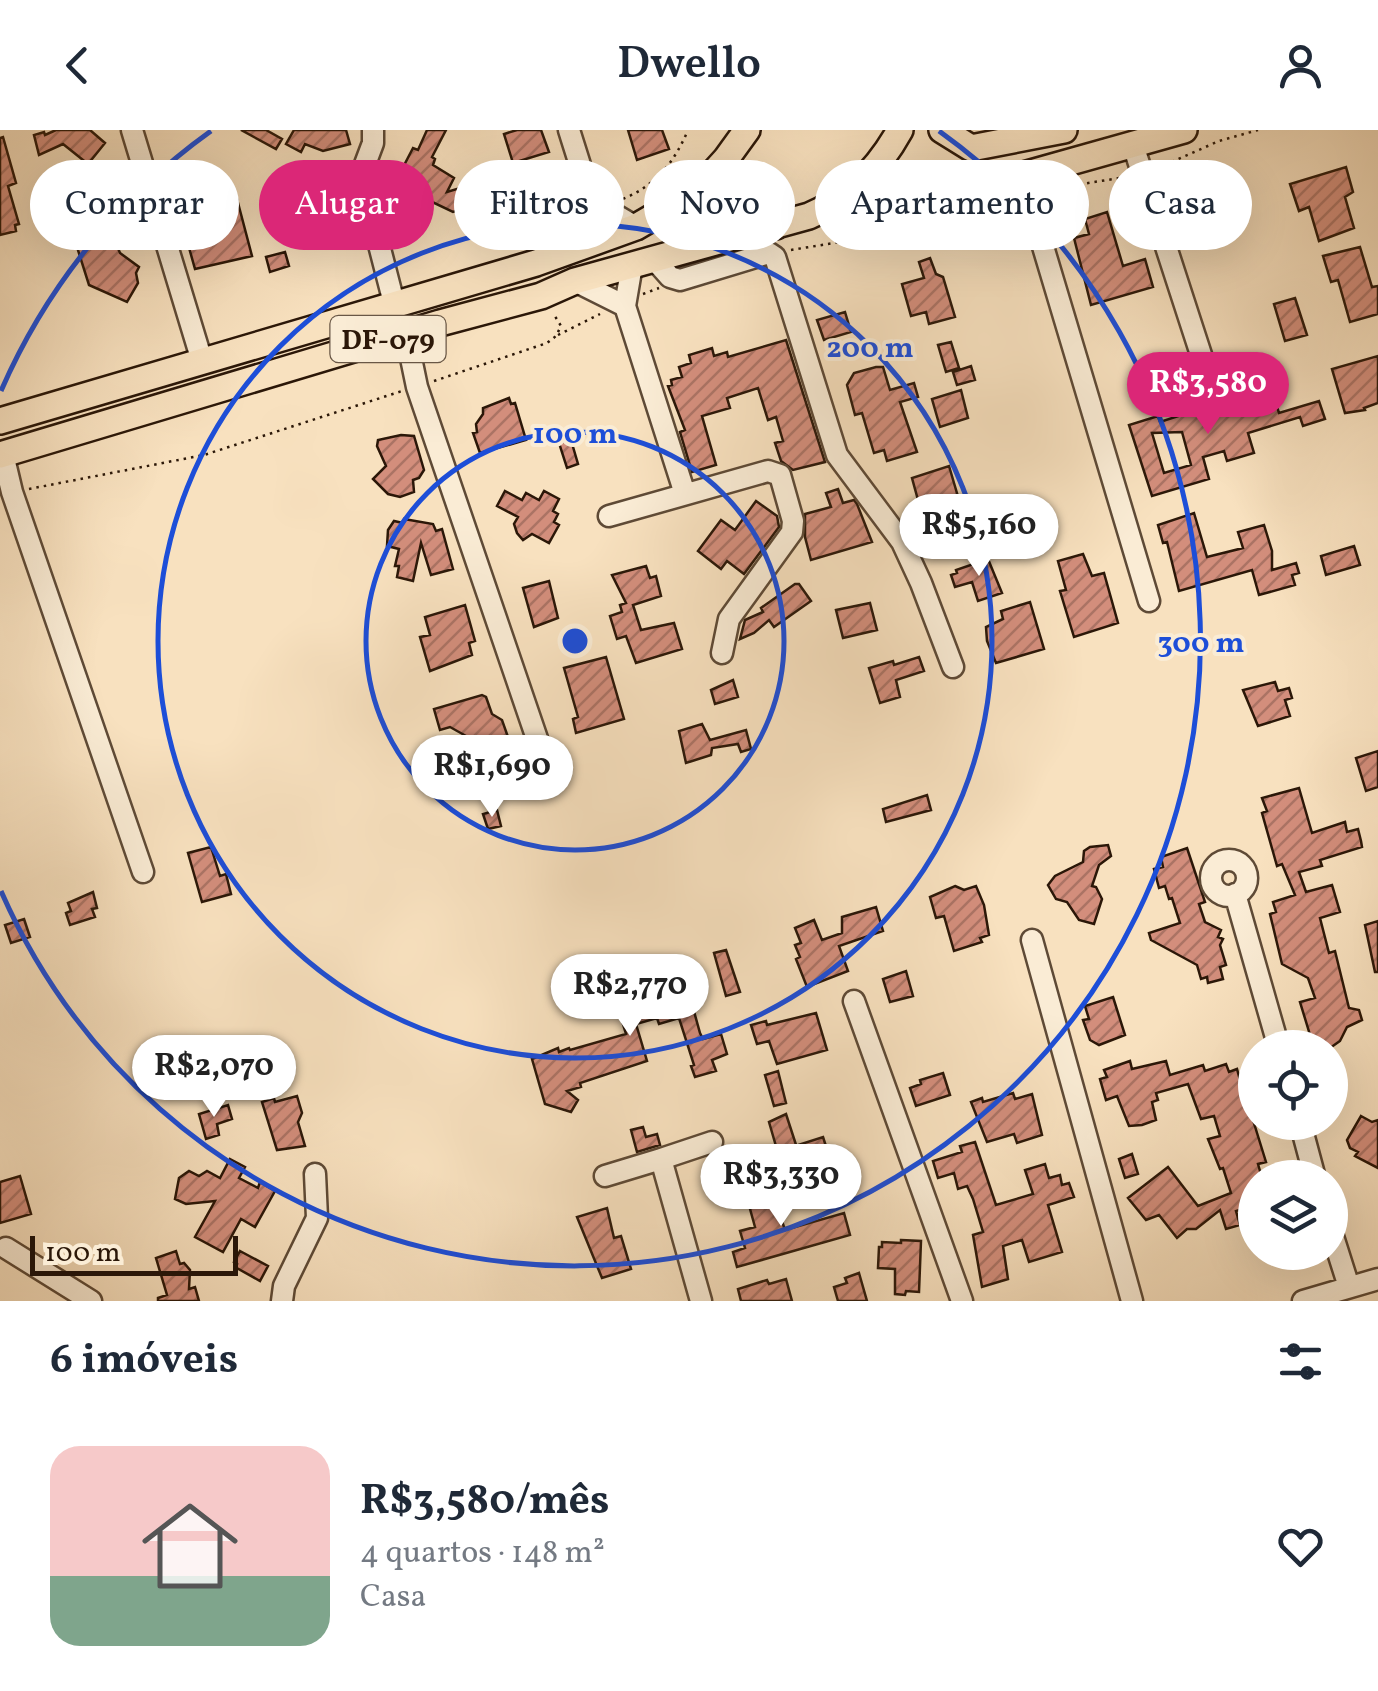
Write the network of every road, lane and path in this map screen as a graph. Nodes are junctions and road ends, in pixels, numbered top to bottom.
1 (132, 130) edge
2 (374, 130) edge
3 (569, 130) edge
4 (746, 130) edge
5 (900, 130) edge
6 (942, 130) edge
7 (1064, 130) edge
8 (1184, 130) edge
9 (1258, 130) edge
10 (1133, 145) junction
11 (726, 159) joint
12 (578, 160) edge
13 (880, 160) edge
14 (1138, 160) edge
15 (1176, 160) edge
16 (1089, 161) edge
17 (624, 220) edge
18 (636, 227) junction
19 (624, 231) edge
20 (815, 247) edge
21 (568, 250) edge
22 (687, 250) edge
23 (1038, 250) edge
24 (1167, 250) edge
25 (770, 254) junction
26 (643, 262) junction
27 (680, 280) junction
28 (575, 281) junction
29 (394, 303) junction
30 (624, 303) junction
31 (406, 334) junction
32 (556, 336) dead end
33 (202, 362) junction
34 (1206, 370) dead end
35 (0, 420) edge
36 (2, 454) edge
37 (685, 494) junction
38 (609, 516) dead end
39 (1149, 601) dead end
40 (722, 653) dead end
41 (953, 668) dead end
42 (547, 768) dead end
43 (142, 872) dead end
44 (1235, 894) dead end
45 (1032, 940) dead end
46 (854, 1001) dead end
47 (1273, 1030) edge
48 (712, 1142) dead end
49 (662, 1159) junction
50 (315, 1174) dead end
51 (605, 1176) dead end
52 (6, 1248) dead end
53 (1344, 1270) edge
54 (1378, 1279) edge
55 (1349, 1287) junction
56 (91, 1301) edge
57 (282, 1301) edge
58 (700, 1301) edge
59 (962, 1301) edge
60 (1132, 1301) edge
61 (1302, 1301) edge

1 - 33 street
2 - 29 street
3 - 12 street
4 - 11 main road, DF-079
5 - 13 main road, DF-079
6 - 7 main road
8 - 10 main road
9 - 15 path
10 - 14 street
10 - 16 main road
11 - 18 main road, DF-079
17 - 18 street
18 - 19 main road, DF-079
20 - 25 path
21 - 29 main road, DF-079
22 - 26 main road, DF-079
23 - 39 street
24 - 34 street
25 - 27 street
25 - 41 street
26 - 27 street
26 - 28 main road, DF-079
26 - 30 street
27 - 30 path
28 - 30 street
28 - 31 main road, DF-079
29 - 33 main road, DF-079
30 - 32 path
30 - 37 street
31 - 36 main road, DF-079
31 - 42 street
33 - 35 main road, DF-079
36 - 43 street
37 - 38 street
37 - 40 street
44 - 47 street
45 - 60 street
46 - 59 street
48 - 49 street
49 - 51 street
49 - 58 street
50 - 57 street
52 - 56 street
53 - 55 street
54 - 55 street
55 - 61 street

